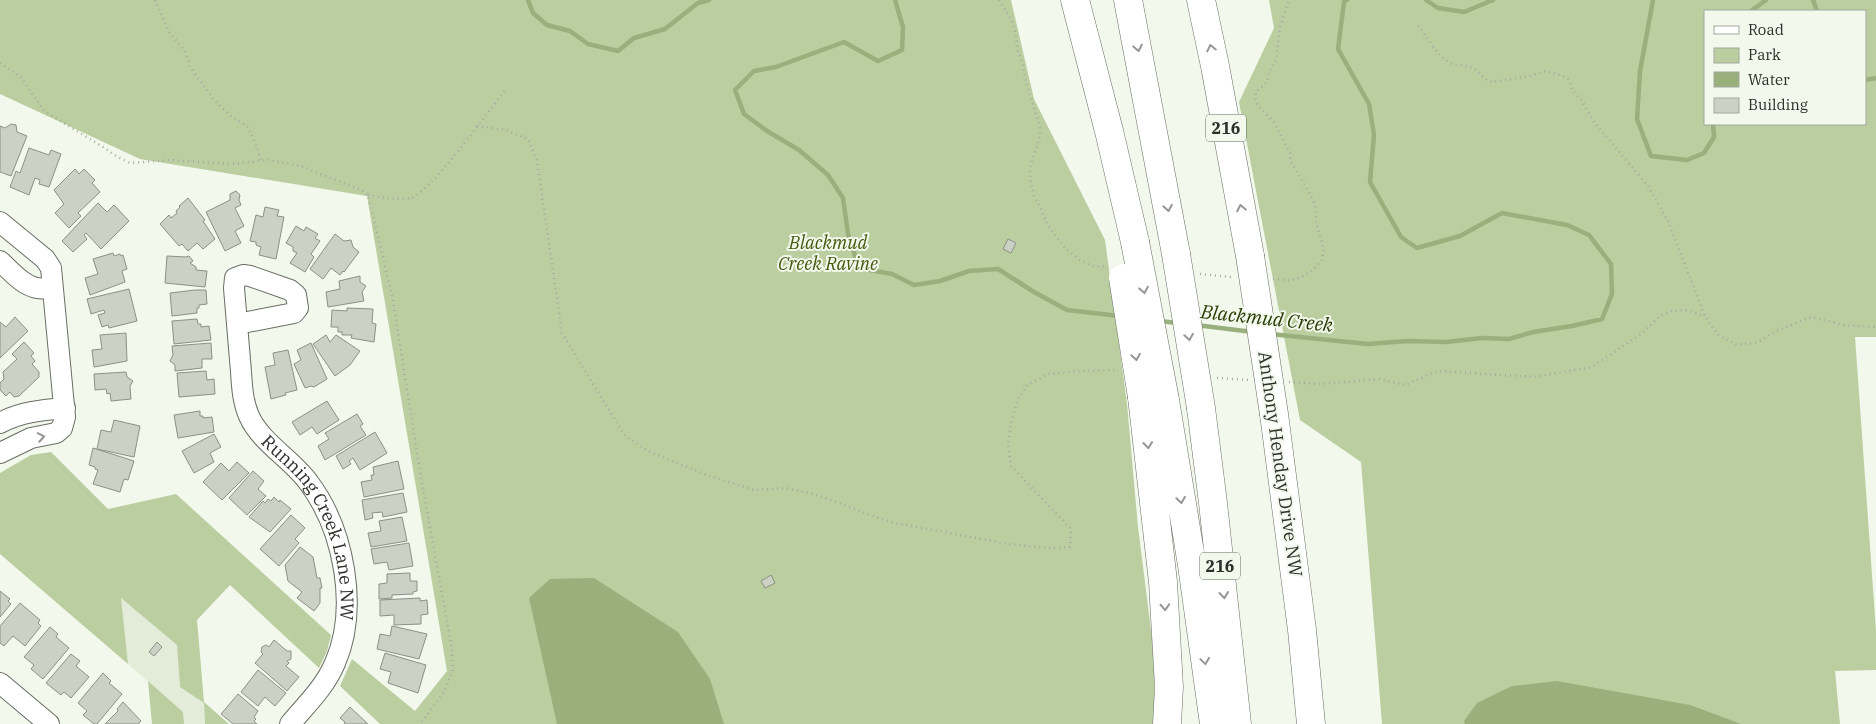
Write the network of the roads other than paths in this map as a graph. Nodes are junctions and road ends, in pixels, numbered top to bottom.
1 (1070, 0) edge
2 (1074, 0) edge
3 (1128, 0) edge
4 (1201, 0) edge
5 (0, 222) edge
6 (1126, 241) junction
7 (0, 261) edge
8 (52, 282) junction
9 (237, 324) dead end
10 (1154, 399) junction
11 (64, 408) junction
12 (0, 423) edge
13 (0, 453) edge
14 (1302, 630) junction
15 (0, 683) edge
16 (49, 724) edge
17 (290, 724) edge
18 (1167, 724) edge
19 (1214, 724) edge
20 (1237, 724) edge
21 (1311, 724) edge
22 (1326, 724) edge

1 - 6 highway
2 - 6 highway
3 -> 20 highway, 216, bridge
14 -> 4 highway, Anthony Henday Drive NW / 216, bridge
5 - 8 street
6 -> 10 highway, bridge
7 - 8 street
8 - 11 street
9 - 17 street, Running Creek Lane NW
10 -> 18 highway
10 -> 19 highway
11 - 12 street
13 -> 11 street
14 - 21 highway, Anthony Henday Drive NW / 216
14 - 22 highway
15 - 16 street

